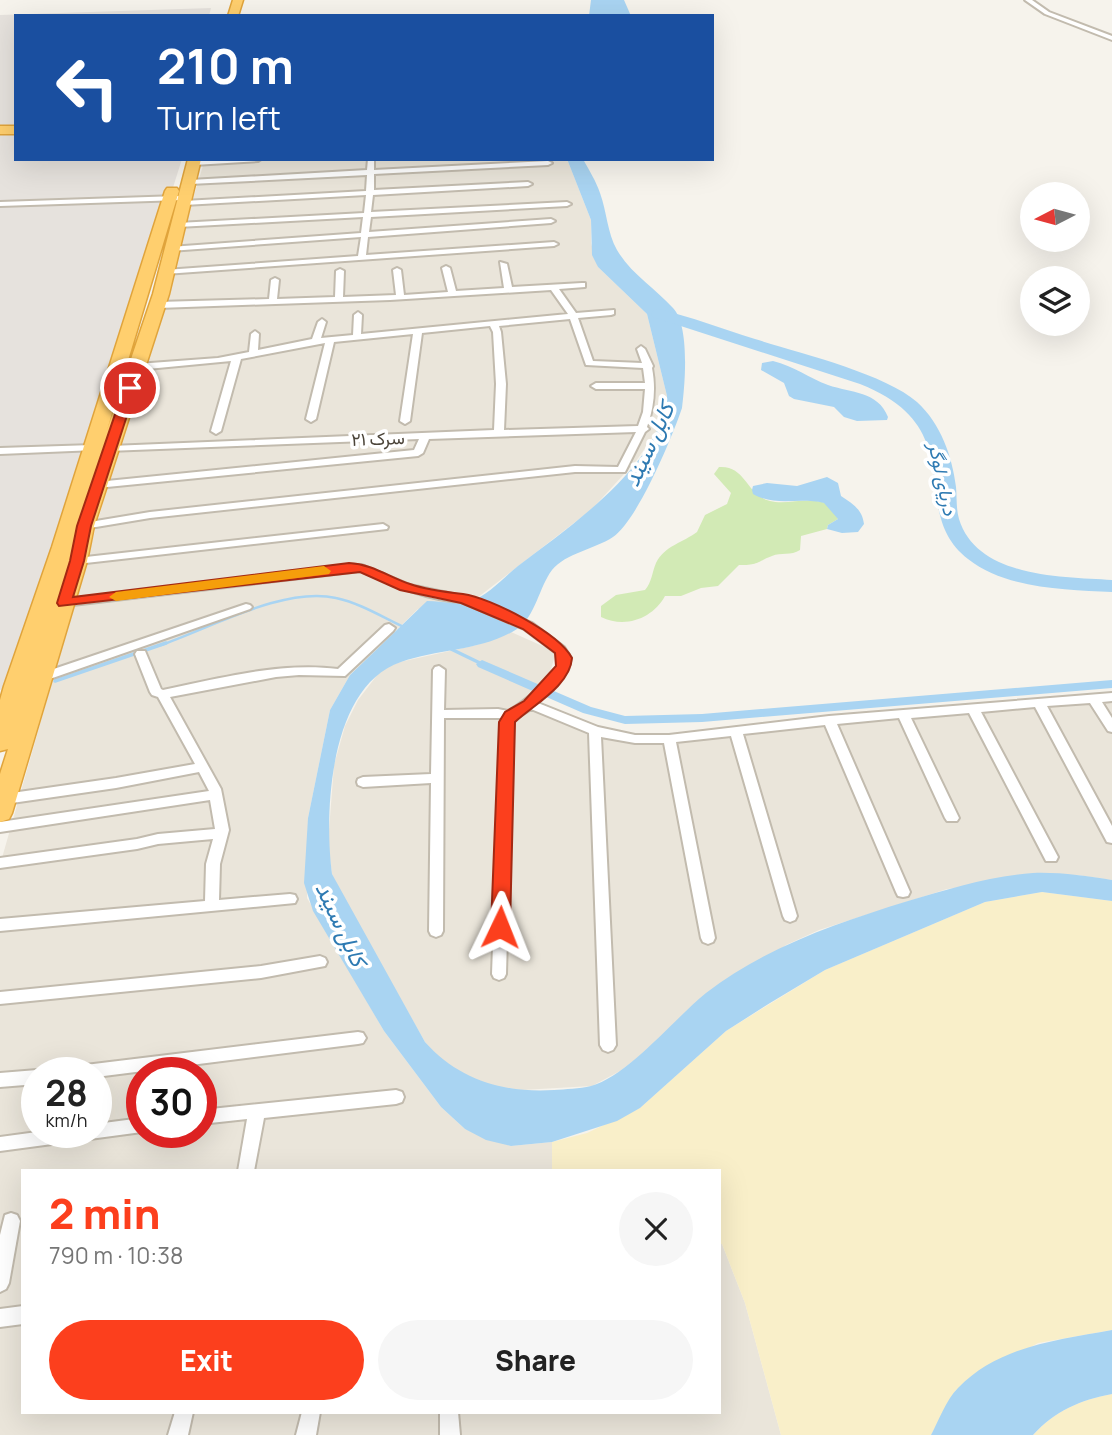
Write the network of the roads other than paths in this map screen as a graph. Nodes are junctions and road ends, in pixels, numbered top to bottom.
1 (1028, 0) edge
2 (1112, 38) edge
3 (251, 161) edge
4 (370, 161) edge
5 (548, 163) dead end
6 (371, 173) junction
7 (185, 180) edge
8 (528, 184) dead end
9 (370, 192) junction
10 (0, 204) edge
11 (567, 204) dead end
12 (368, 215) junction
13 (551, 221) dead end
14 (178, 225) junction
15 (364, 236) junction
16 (554, 244) dead end
17 (170, 249) junction
18 (362, 258) junction
19 (503, 264) dead end
20 (446, 268) dead end
21 (397, 270) dead end
22 (340, 271) dead end
23 (165, 272) junction
24 (275, 280) dead end
25 (582, 285) dead end
26 (554, 288) junction
27 (509, 291) junction
28 (452, 293) junction
29 (400, 297) junction
30 (339, 299) junction
31 (273, 301) junction
32 (158, 305) junction
33 (611, 312) dead end
34 (358, 315) dead end
35 (573, 316) junction
36 (322, 321) dead end
37 (494, 325) junction
38 (418, 330) junction
39 (255, 334) dead end
40 (358, 337) junction
41 (330, 340) junction
42 (316, 341) junction
43 (641, 349) dead end
44 (253, 354) junction
45 (237, 357) junction
46 (649, 366) junction
47 (136, 367) junction
48 (596, 386) dead end
49 (650, 386) junction
50 (311, 419) dead end
51 (405, 421) dead end
52 (644, 429) junction
53 (216, 431) dead end
54 (499, 433) junction
55 (425, 437) junction
56 (106, 448) junction
57 (0, 451) edge
58 (97, 485) junction
59 (84, 526) junction
60 (383, 527) dead end
61 (77, 561) junction
62 (64, 603) junction
63 (246, 607) dead end
64 (389, 628) dead end
65 (141, 654) dead end
66 (439, 670) dead end
67 (40, 678) junction
68 (163, 694) junction
69 (538, 696) junction
70 (1112, 697) edge
71 (1094, 699) junction
72 (1038, 703) junction
73 (973, 709) junction
74 (438, 714) junction
75 (903, 714) junction
76 (510, 716) junction
77 (829, 720) junction
78 (1112, 728) edge
79 (736, 730) junction
80 (595, 731) junction
81 (669, 738) junction
82 (0, 743) edge
83 (204, 766) junction
84 (438, 778) junction
85 (363, 782) dead end
86 (215, 795) junction
87 (2, 806) edge
88 (952, 818) dead end
89 (0, 827) edge
90 (221, 833) junction
91 (1112, 838) edge
92 (1051, 857) dead end
93 (0, 863) edge
94 (903, 892) dead end
95 (290, 899) dead end
96 (212, 906) junction
97 (790, 916) dead end
98 (0, 925) edge
99 (436, 931) dead end
100 (708, 938) dead end
101 (320, 962) dead end
102 (499, 974) dead end
103 (0, 998) edge
104 (358, 1038) dead end
105 (608, 1045) dead end
106 (112, 1069) edge
107 (21, 1078) edge
108 (0, 1080) edge
109 (396, 1097) dead end
110 (257, 1110) junction
111 (217, 1115) edge
112 (21, 1141) edge
113 (0, 1144) edge
114 (246, 1169) edge
115 (11, 1221) dead end
116 (0, 1283) edge
117 (21, 1315) edge
118 (0, 1318) edge
119 (183, 1414) edge
120 (311, 1414) edge
121 (449, 1414) edge
122 (178, 1435) edge
123 (306, 1435) edge
124 (450, 1435) edge

1 - 2 street
3 - 7 street
4 - 6 street
5 - 6 street
6 - 7 street
6 - 9 street
7 - 9 street
7 - 10 street
7 - 14 highway
7 - 56 highway
8 - 9 street
9 - 12 street
11 - 12 street
12 - 14 street
12 - 15 street
13 - 15 street
14 - 17 highway
15 - 17 street
15 - 18 street
16 - 18 street
17 - 23 highway
18 - 23 street
19 - 27 street
20 - 28 street
21 - 29 street
22 - 30 street
23 - 32 highway
24 - 31 street
25 - 26 street
26 - 27 street
26 - 35 street
27 - 28 street
28 - 29 street
29 - 30 street
30 - 31 street
31 - 32 street
32 - 47 highway
33 - 35 street
34 - 40 street
35 - 37 street
35 - 46 street
36 - 42 street
37 - 38 street
37 - 54 street
38 - 40 street
38 - 51 street
39 - 44 street
40 - 41 street
41 - 42 street
41 - 50 street
42 - 44 street
43 - 46 street
44 - 45 street
45 - 47 street
45 - 53 street
46 - 49 street
47 - 56 highway
48 - 49 street
49 - 52 street
52 - 54 street, سرک ۲۱
52 - 59 street
54 - 55 street, سرک ۲۱
55 - 56 street, سرک ۲۱
55 - 58 street
56 - 57 street, سرک ۲۱
56 - 58 highway
56 - 82 highway
58 - 59 highway
59 - 61 highway
60 - 61 street
61 - 62 highway
62 - 67 highway
62 - 69 street
63 - 67 street
64 - 68 street
65 - 68 street
66 - 74 street
67 - 87 highway
68 - 83 street
69 - 76 street
69 - 80 street
70 - 71 street
71 - 72 street
71 - 78 street
72 - 73 street
72 - 91 street
73 - 75 street
73 - 92 street
74 - 76 street
74 - 84 street
75 - 77 street
75 - 88 street
76 - 102 street
77 - 79 street
77 - 94 street
79 - 81 street
79 - 97 street
80 - 81 street
80 - 105 street
81 - 100 street
83 - 86 street
83 - 87 street
84 - 85 street
84 - 99 street
86 - 89 street
86 - 90 street
90 - 93 street
90 - 96 street
95 - 96 street
96 - 98 street
101 - 103 street
104 - 106 street
107 - 108 street
109 - 110 street
110 - 111 street
110 - 114 street
112 - 113 street
115 - 116 street
117 - 118 street
119 - 122 street
120 - 123 street
121 - 124 street

